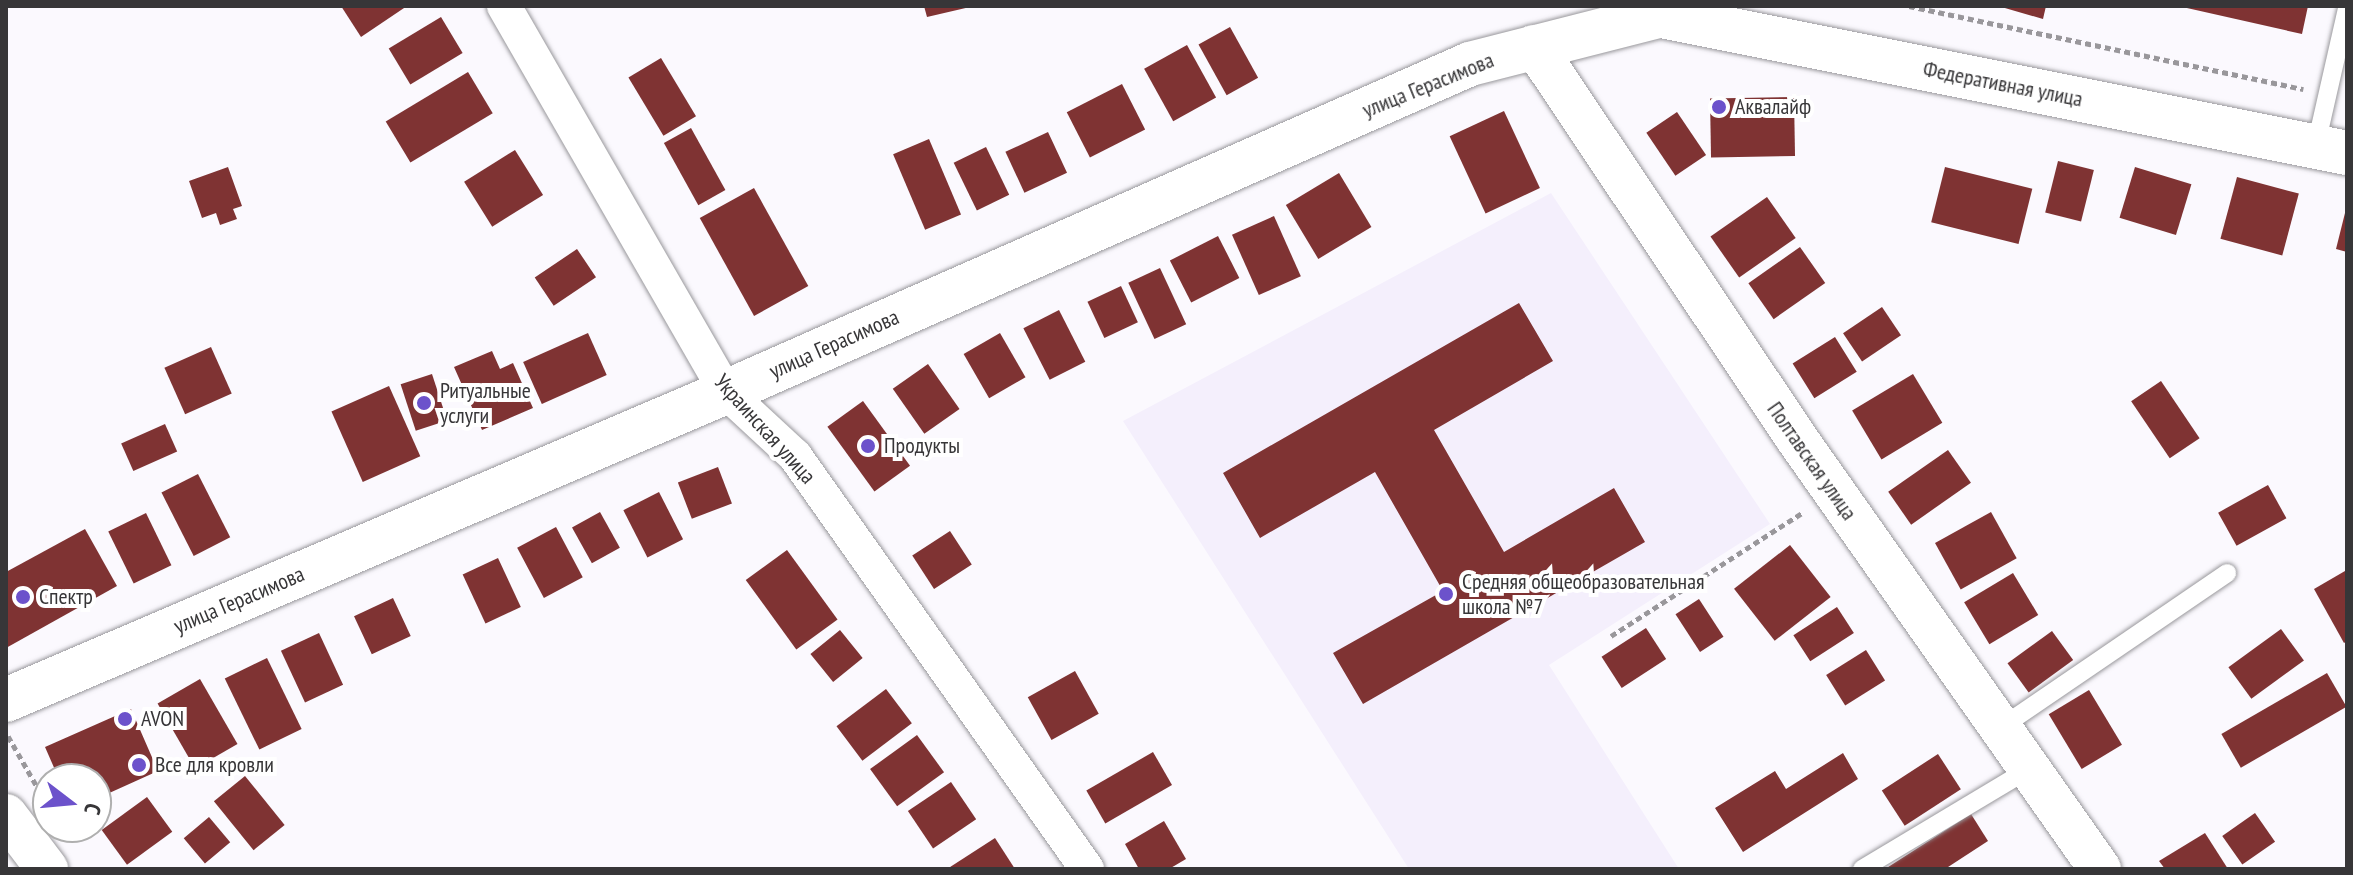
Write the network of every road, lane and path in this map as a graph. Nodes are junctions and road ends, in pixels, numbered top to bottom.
1 (504, 6) edge
2 (1614, 6) edge
3 (1909, 6) edge
4 (2347, 9) edge
5 (1662, 11) edge
6 (1534, 46) junction
7 (2326, 94) junction
8 (2331, 149) edge
9 (726, 392) junction
10 (1834, 493) junction
11 (2227, 573) dead end
12 (1611, 636) dead end
13 (6, 700) edge
14 (2000, 728) junction
15 (6, 732) edge
16 (2029, 769) junction
17 (32, 777) edge
18 (6, 815) edge
19 (47, 869) edge
20 (1087, 869) edge
21 (1862, 869) edge
22 (2100, 869) edge

1 - 9 street, Украинская улица
2 - 5 main road, Федеративная улица
3 - 7 path
4 - 7 lane
5 - 6 main road, улица Герасимова
5 - 8 main road, Федеративная улица
6 - 9 main road, улица Герасимова
6 - 10 street, Полтавская улица
7 - 8 lane
9 - 13 main road, улица Герасимова
9 - 20 street, Украинская улица
10 - 12 path
10 - 14 street, Полтавская улица
11 - 14 lane
14 - 16 street, Полтавская улица
15 - 17 path
16 - 21 lane
16 - 22 street, Полтавская улица
18 - 19 street

